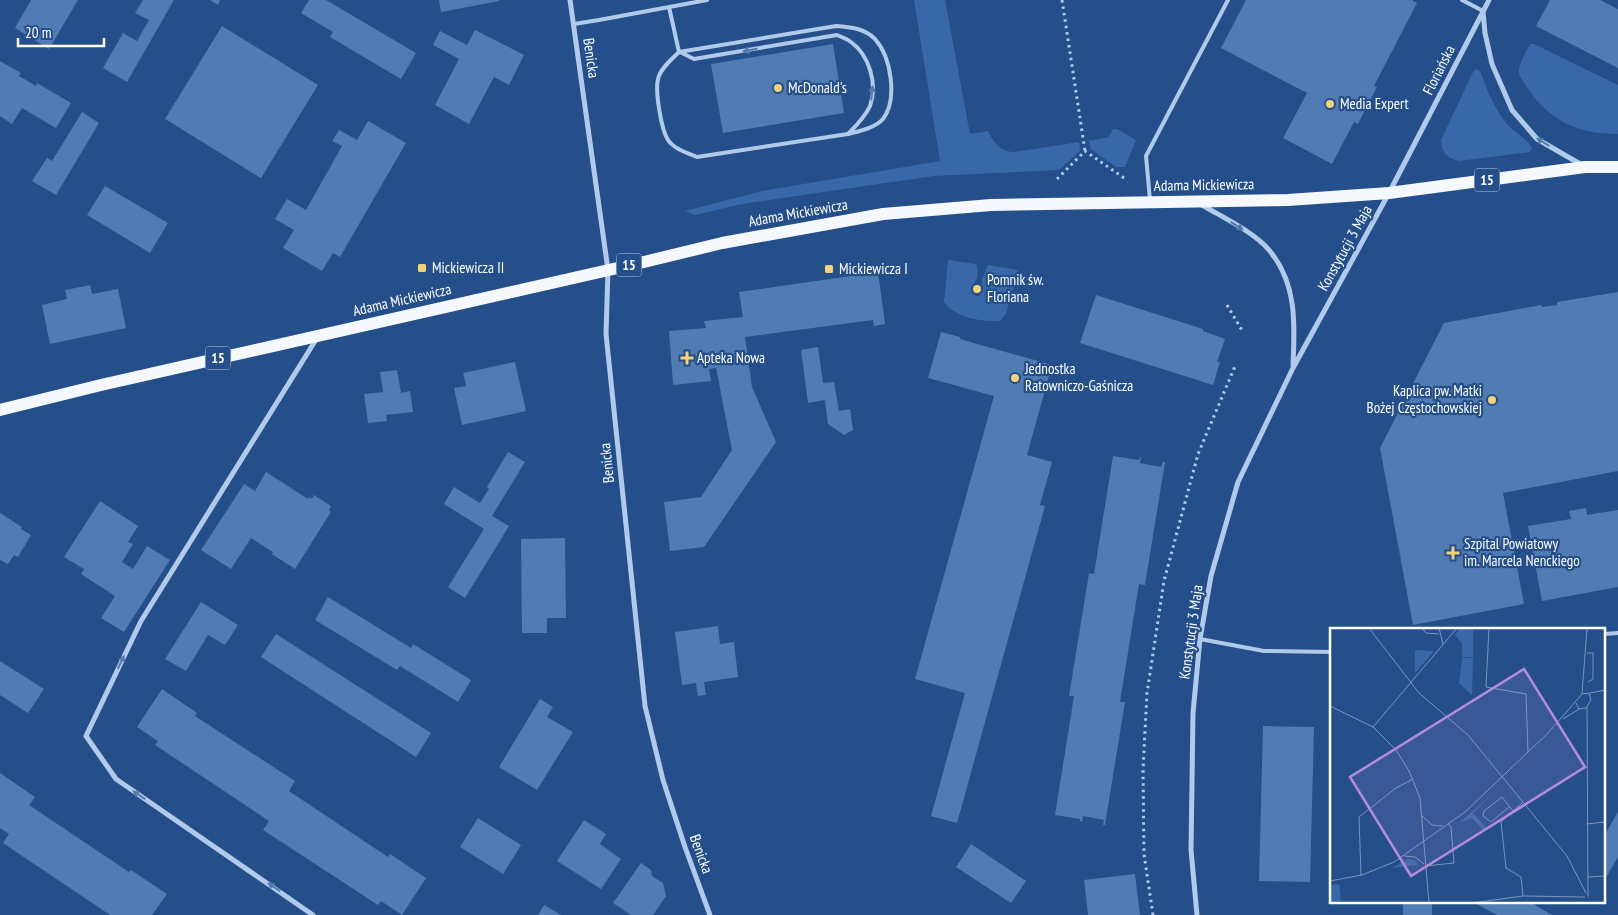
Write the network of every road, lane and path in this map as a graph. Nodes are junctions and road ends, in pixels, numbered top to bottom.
1 (570, 0) edge
2 (707, 0) edge
3 (1062, 0) edge
4 (1228, 0) edge
5 (1462, 0) edge
6 (1489, 0) edge
7 (670, 7) junction
8 (1484, 11) junction
9 (574, 24) junction
10 (679, 52) junction
11 (848, 134) junction
12 (1085, 151) junction
13 (1585, 167) junction
14 (1618, 167) edge
15 (1124, 178) dead end
16 (1057, 179) dead end
17 (1389, 193) junction
18 (1195, 201) junction
19 (1151, 202) junction
20 (608, 270) junction
21 (1227, 305) dead end
22 (1243, 332) dead end
23 (318, 335) junction
24 (1236, 364) dead end
25 (1293, 368) junction
26 (0, 410) edge
27 (1200, 639) junction
28 (1330, 652) edge
29 (313, 915) edge
30 (710, 915) edge
31 (1153, 915) edge
32 (1197, 915) edge

1 - 9 street, Benicka
2 - 7 lane
3 - 12 path
4 - 19 lane
5 - 8 lane
6 - 8 street, Floriańska
7 - 9 lane
7 - 10 lane
13 -> 8 street, Floriańska
8 - 17 street, Floriańska
9 - 20 street, Benicka
10 - 11 lane
11 -> 10 lane
10 - 11 lane
12 - 15 path
12 - 16 path
13 - 14 main road, Adama Mickiewicza / 15
13 - 17 main road, Adama Mickiewicza / 15
17 - 18 main road, Adama Mickiewicza / 15
17 - 25 street, Konstytucji 3 Maja
18 - 19 main road, Adama Mickiewicza / 15
18 -> 25 street, Konstytucji 3 Maja
19 - 20 main road, Adama Mickiewicza / 15
20 - 23 main road, Adama Mickiewicza / 15
20 - 30 street, Benicka
21 - 22 path
23 - 26 main road, Adama Mickiewicza / 15
29 -> 23 street
24 - 31 path
25 - 27 street, Konstytucji 3 Maja
27 - 28 lane
27 - 32 street, Konstytucji 3 Maja

